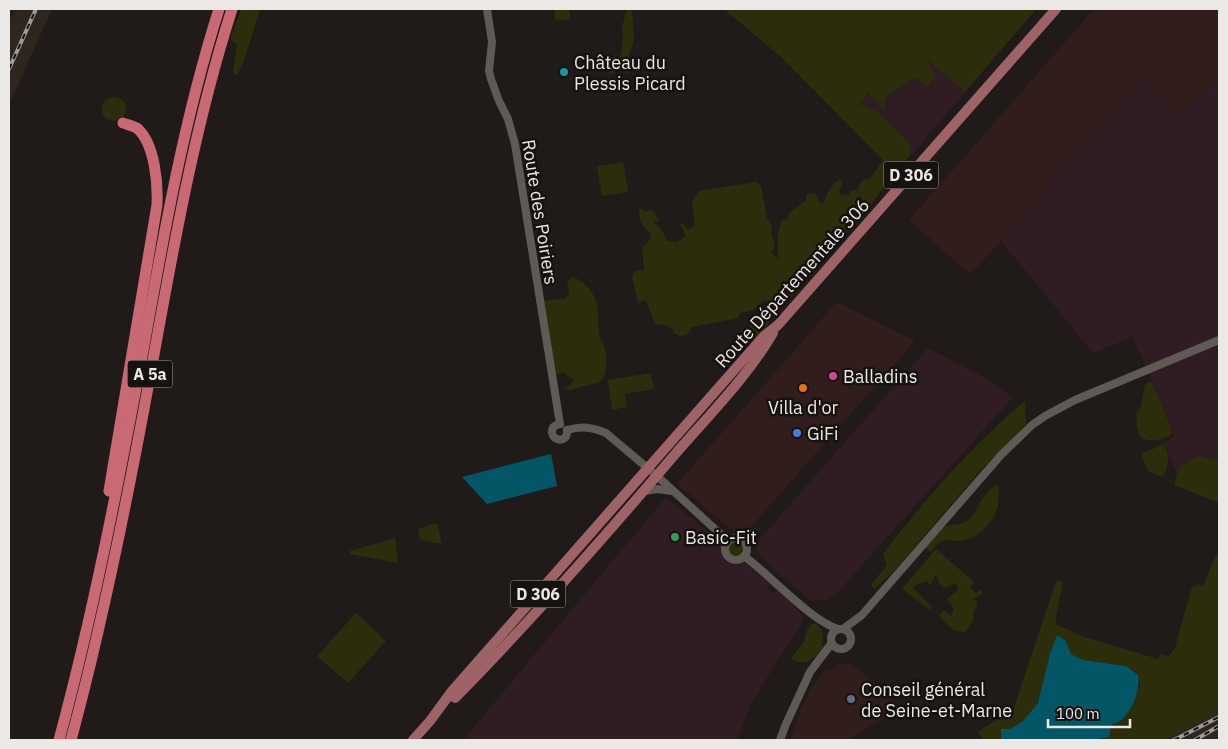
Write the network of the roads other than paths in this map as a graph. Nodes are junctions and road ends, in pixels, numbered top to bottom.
1 (219, 9) edge
2 (232, 9) edge
3 (487, 9) edge
4 (1056, 9) edge
5 (123, 123) dead end
6 (778, 325) junction
7 (1219, 340) edge
8 (560, 424) junction
9 (567, 430) junction
10 (648, 469) junction
11 (657, 476) junction
12 (672, 490) junction
13 (645, 491) junction
14 (728, 541) junction
15 (744, 556) junction
16 (100, 569) junction
17 (809, 612) junction
18 (862, 615) junction
19 (841, 629) junction
20 (850, 635) junction
21 (831, 641) junction
22 (838, 650) junction
23 (806, 683) junction
24 (430, 721) junction
25 (59, 740) edge
26 (70, 740) edge
27 (413, 740) edge
28 (780, 740) edge

1 - 16 highway, A 5a
2 - 26 highway, A 5a
3 - 8 street, Route des Poiriers
4 - 6 main road, Route Départementale 306 / D 306
5 - 16 highway
6 - 10 main road, Route Départementale 306 / D 306
6 - 11 main road, D 306
7 - 18 street
8 - 9 street
8 - 9 street
9 - 10 street
10 - 11 street
10 - 24 main road, D 306
11 - 12 street
11 - 13 main road, D 306
12 - 13 street
12 - 14 street
13 - 24 main road, D 306
14 - 15 street
14 - 15 street
15 - 17 street
16 - 25 highway, A 5a
17 - 19 street
17 - 21 street
18 - 19 street
18 - 20 street
19 - 20 street
19 - 21 street
20 - 22 street
21 - 22 street
21 - 23 street
22 - 23 street
23 - 28 street
24 - 27 main road, D 306

